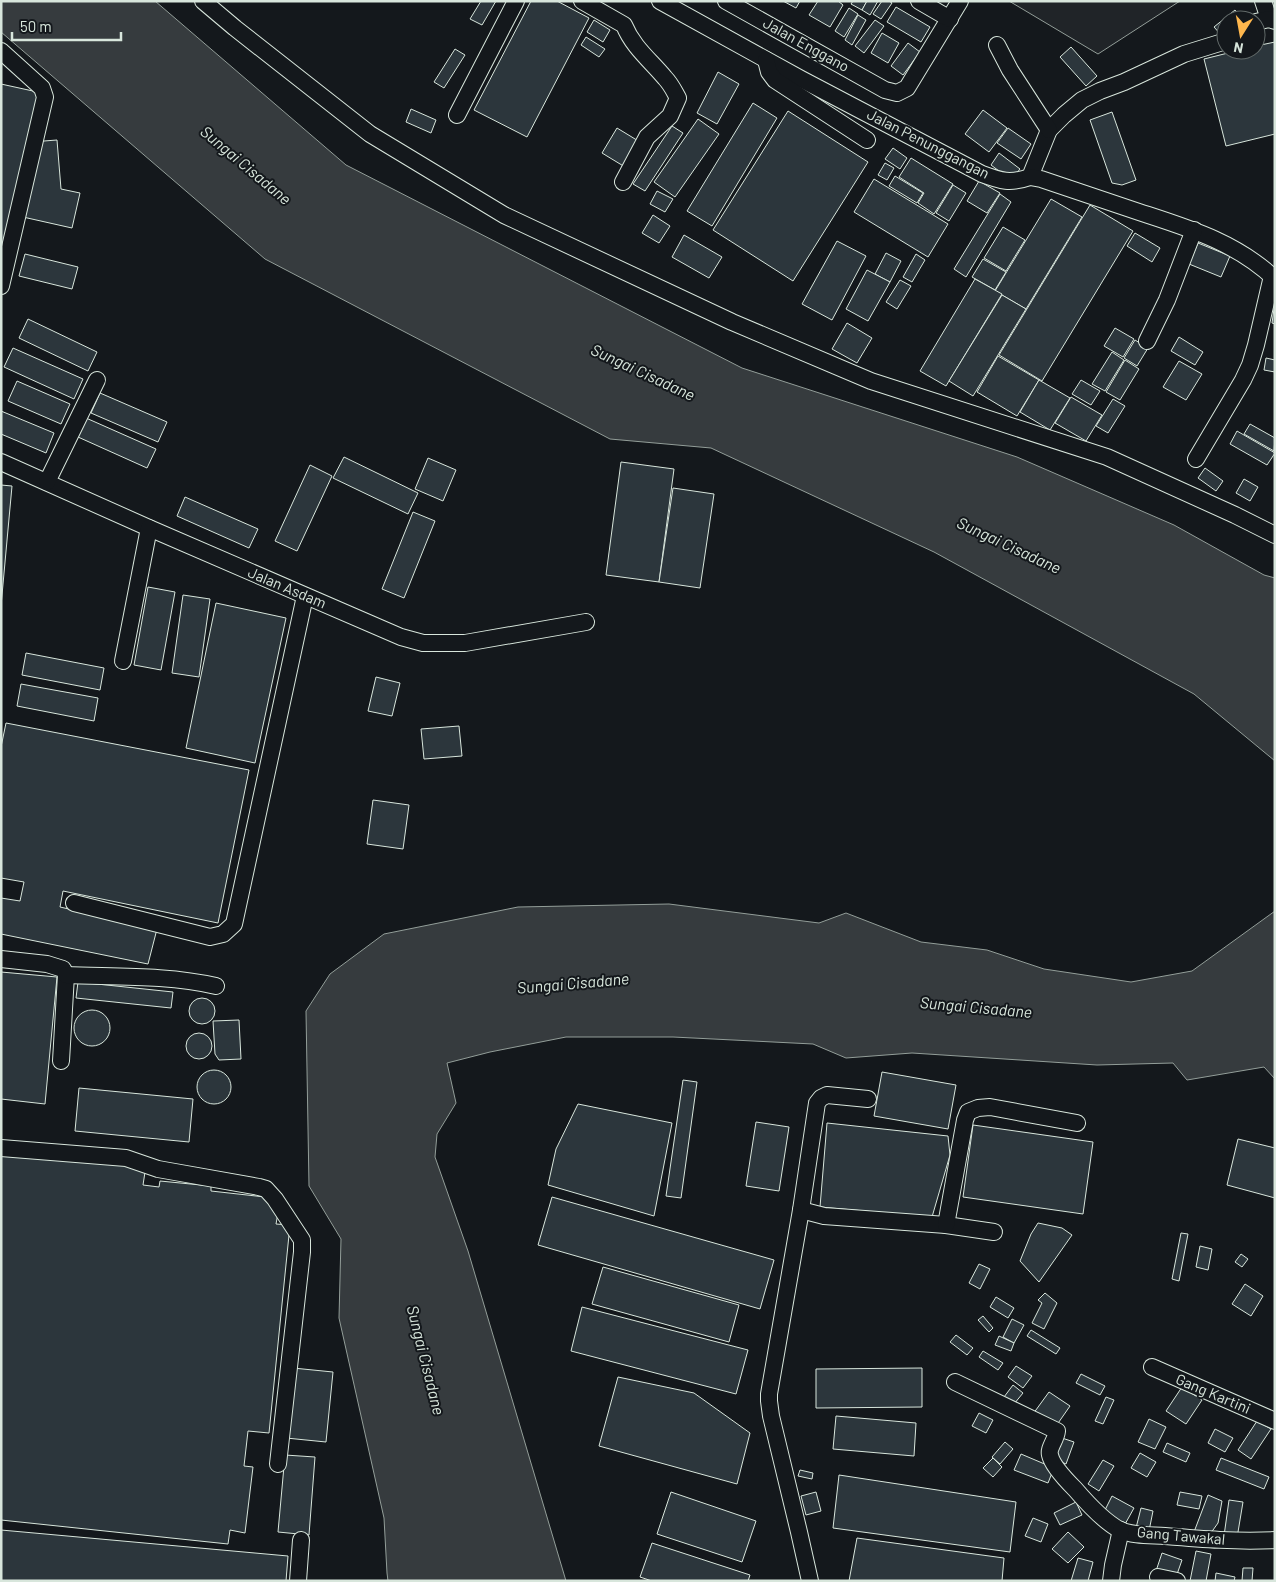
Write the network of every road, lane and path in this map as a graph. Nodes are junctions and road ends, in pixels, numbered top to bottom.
1 (203, 1) edge
2 (516, 1) edge
3 (582, 1) edge
4 (660, 1) edge
5 (726, 1) edge
6 (919, 1) edge
7 (960, 1) edge
8 (1263, 1) edge
9 (950, 19) junction
10 (1267, 21) edge
11 (1216, 44) edge
12 (997, 46) dead end
13 (1, 50) edge
14 (766, 60) junction
15 (457, 115) dead end
16 (1049, 130) junction
17 (867, 140) dead end
18 (1030, 177) junction
19 (623, 182) dead end
20 (1194, 230) junction
21 (1273, 278) edge
22 (1, 286) edge
23 (1147, 341) dead end
24 (97, 380) dead end
25 (1196, 459) dead end
26 (1, 462) edge
27 (48, 482) junction
28 (149, 528) junction
29 (1275, 535) edge
30 (305, 596) junction
31 (586, 622) dead end
32 (123, 661) dead end
33 (74, 903) dead end
34 (1, 959) edge
35 (66, 975) junction
36 (216, 986) dead end
37 (61, 1061) dead end
38 (868, 1099) dead end
39 (1077, 1123) dead end
40 (1, 1148) edge
41 (801, 1210) junction
42 (946, 1225) junction
43 (994, 1232) dead end
44 (1152, 1367) dead end
45 (955, 1382) dead end
46 (1275, 1421) edge
47 (278, 1464) dead end
48 (1121, 1530) junction
49 (301, 1540) dead end
50 (1275, 1540) edge
51 (1158, 1577) dead end
52 (298, 1581) edge
53 (810, 1581) edge
54 (1111, 1581) edge
55 (1177, 1581) edge

1 - 29 street
2 - 15 street
3 - 19 street
4 - 14 street, Jalan Penunggangan
5 - 9 street, Jalan Enggano
6 - 9 street
7 - 9 street
8 - 10 street
11 - 16 street
12 - 16 street
13 - 22 street
14 - 17 street
14 - 18 street, Jalan Penunggangan
16 - 18 street
18 - 20 street
20 - 21 street
20 - 23 street
21 - 25 street
24 - 27 street
26 - 27 street, Jalan Asdam
27 - 28 street, Jalan Asdam
28 - 30 street, Jalan Asdam
28 - 32 street
30 - 31 street, Jalan Asdam
30 - 33 street
34 - 35 street
35 - 36 street
35 - 37 street
38 - 41 street
39 - 42 street
40 - 47 street
41 - 42 street
41 - 53 street
42 - 43 street
44 - 46 street, Gang Kartini
45 - 48 street, Gang Tawakal
48 - 50 street, Gang Tawakal
48 - 54 street
49 - 52 street
51 - 55 street

